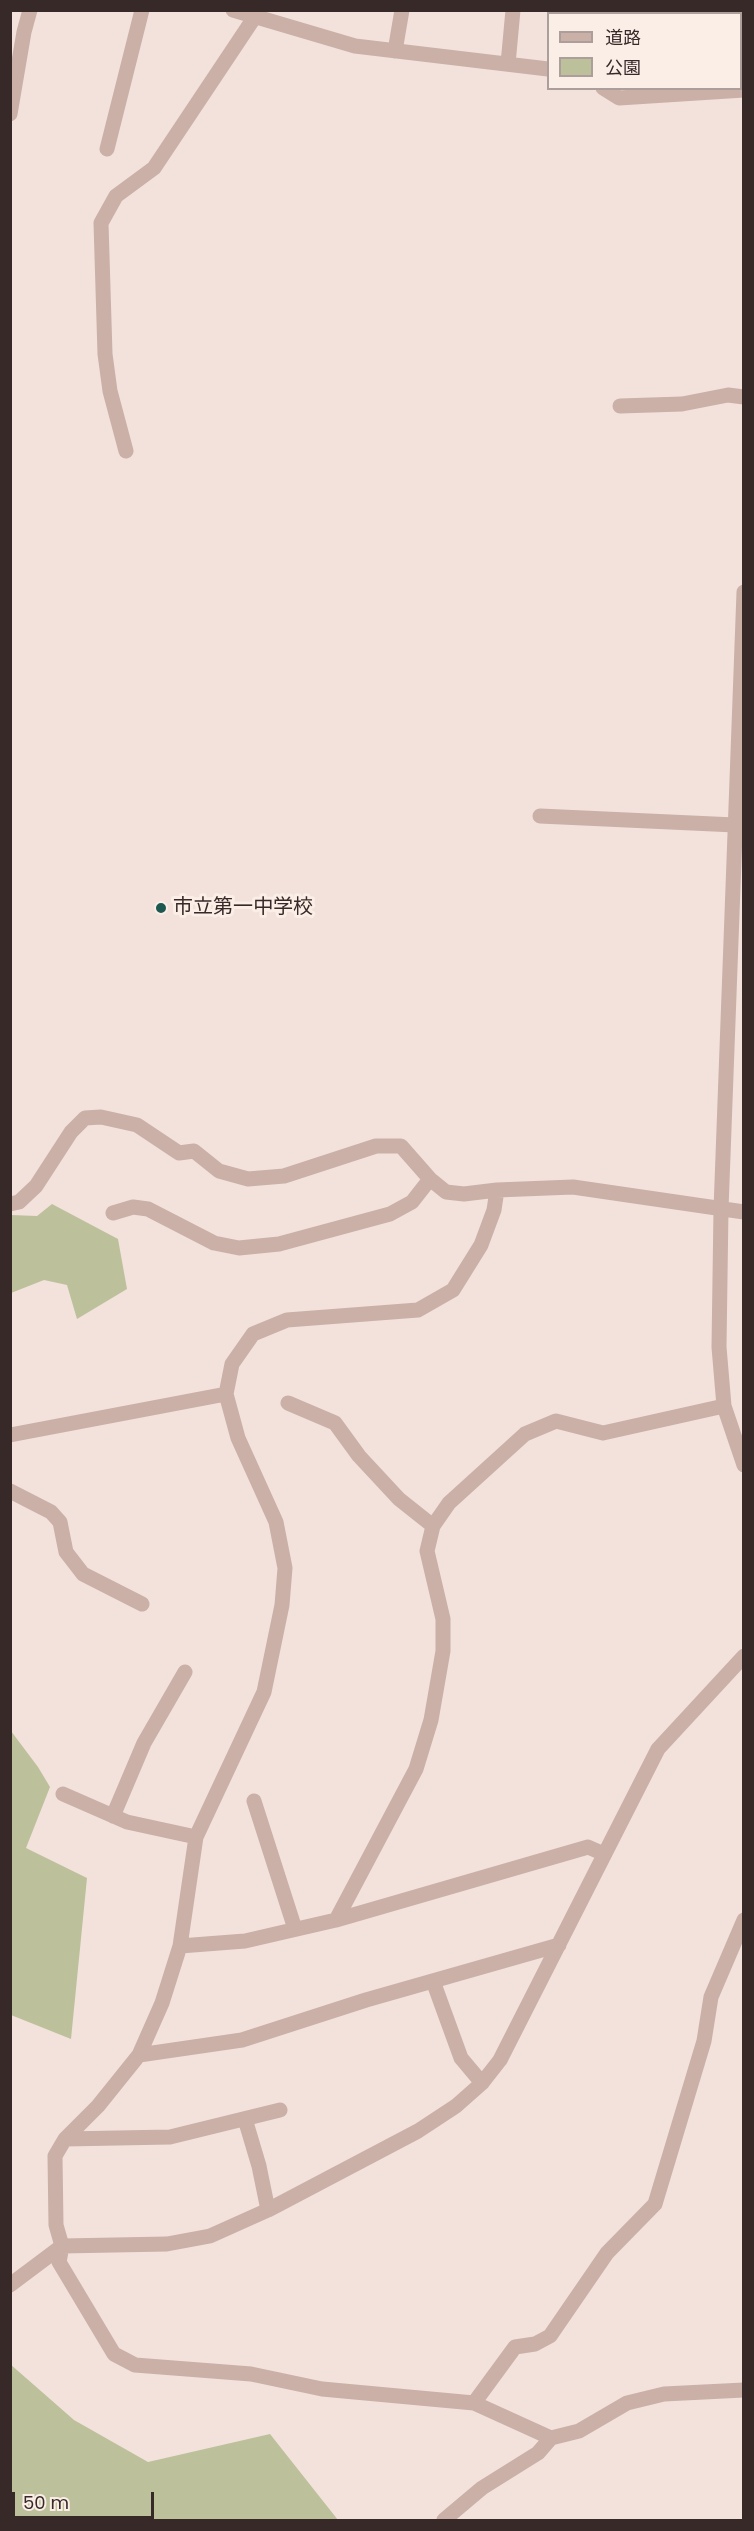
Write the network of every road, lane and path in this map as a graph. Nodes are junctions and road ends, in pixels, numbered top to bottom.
1 (30, 10) edge
2 (142, 10) edge
3 (232, 10) edge
4 (402, 10) edge
5 (513, 10) edge
6 (254, 18) junction
7 (395, 51) junction
8 (508, 64) junction
9 (547, 69) edge
10 (606, 90) edge
11 (744, 90) edge
12 (10, 114) edge
13 (106, 148) dead end
14 (744, 397) edge
15 (620, 406) dead end
16 (126, 451) dead end
17 (744, 592) edge
18 (540, 816) dead end
19 (735, 825) junction
20 (430, 1179) junction
21 (497, 1190) junction
22 (10, 1204) edge
23 (721, 1209) junction
24 (744, 1212) edge
25 (113, 1214) dead end
26 (226, 1394) junction
27 (288, 1403) dead end
28 (724, 1406) junction
29 (10, 1435) edge
30 (744, 1465) edge
31 (10, 1491) edge
32 (433, 1526) junction
33 (142, 1604) dead end
34 (744, 1656) edge
35 (185, 1672) dead end
36 (63, 1794) dead end
37 (254, 1802) dead end
38 (113, 1816) junction
39 (196, 1837) junction
40 (604, 1854) junction
41 (336, 1920) junction
42 (744, 1920) edge
43 (296, 1929) junction
44 (558, 1945) junction
45 (180, 1946) junction
46 (433, 1981) junction
47 (139, 2055) junction
48 (482, 2084) junction
49 (280, 2110) dead end
50 (245, 2119) junction
51 (65, 2139) junction
52 (268, 2210) junction
53 (62, 2246) junction
54 (10, 2285) edge
55 (744, 2390) edge
56 (474, 2403) junction
57 (551, 2438) junction
58 (444, 2520) edge

1 - 12 street
2 - 13 street
3 - 6 street
4 - 7 street
5 - 8 street
6 - 7 street
6 - 16 street
7 - 8 street
8 - 9 street
10 - 11 street
14 - 15 street
17 - 19 street
18 - 19 street
19 - 23 street
20 - 21 street
20 - 22 street
20 - 25 street
21 - 23 street
21 - 26 street
23 - 24 street
23 - 28 street
26 - 29 street
26 - 39 street
27 - 32 street
28 - 30 street
28 - 32 street
31 - 33 street
32 - 41 street
34 - 40 street
35 - 38 street
36 - 38 street
37 - 43 street
38 - 39 street
39 - 45 street
40 - 41 street
40 - 44 street
41 - 43 street
42 - 56 street
43 - 45 street
44 - 46 street
44 - 48 street
45 - 47 street
46 - 47 street
46 - 48 street
47 - 51 street
48 - 52 street
49 - 50 street
50 - 51 street
50 - 52 street
51 - 53 street
52 - 53 street
53 - 54 street
53 - 56 street
55 - 57 street
56 - 57 street
57 - 58 street

